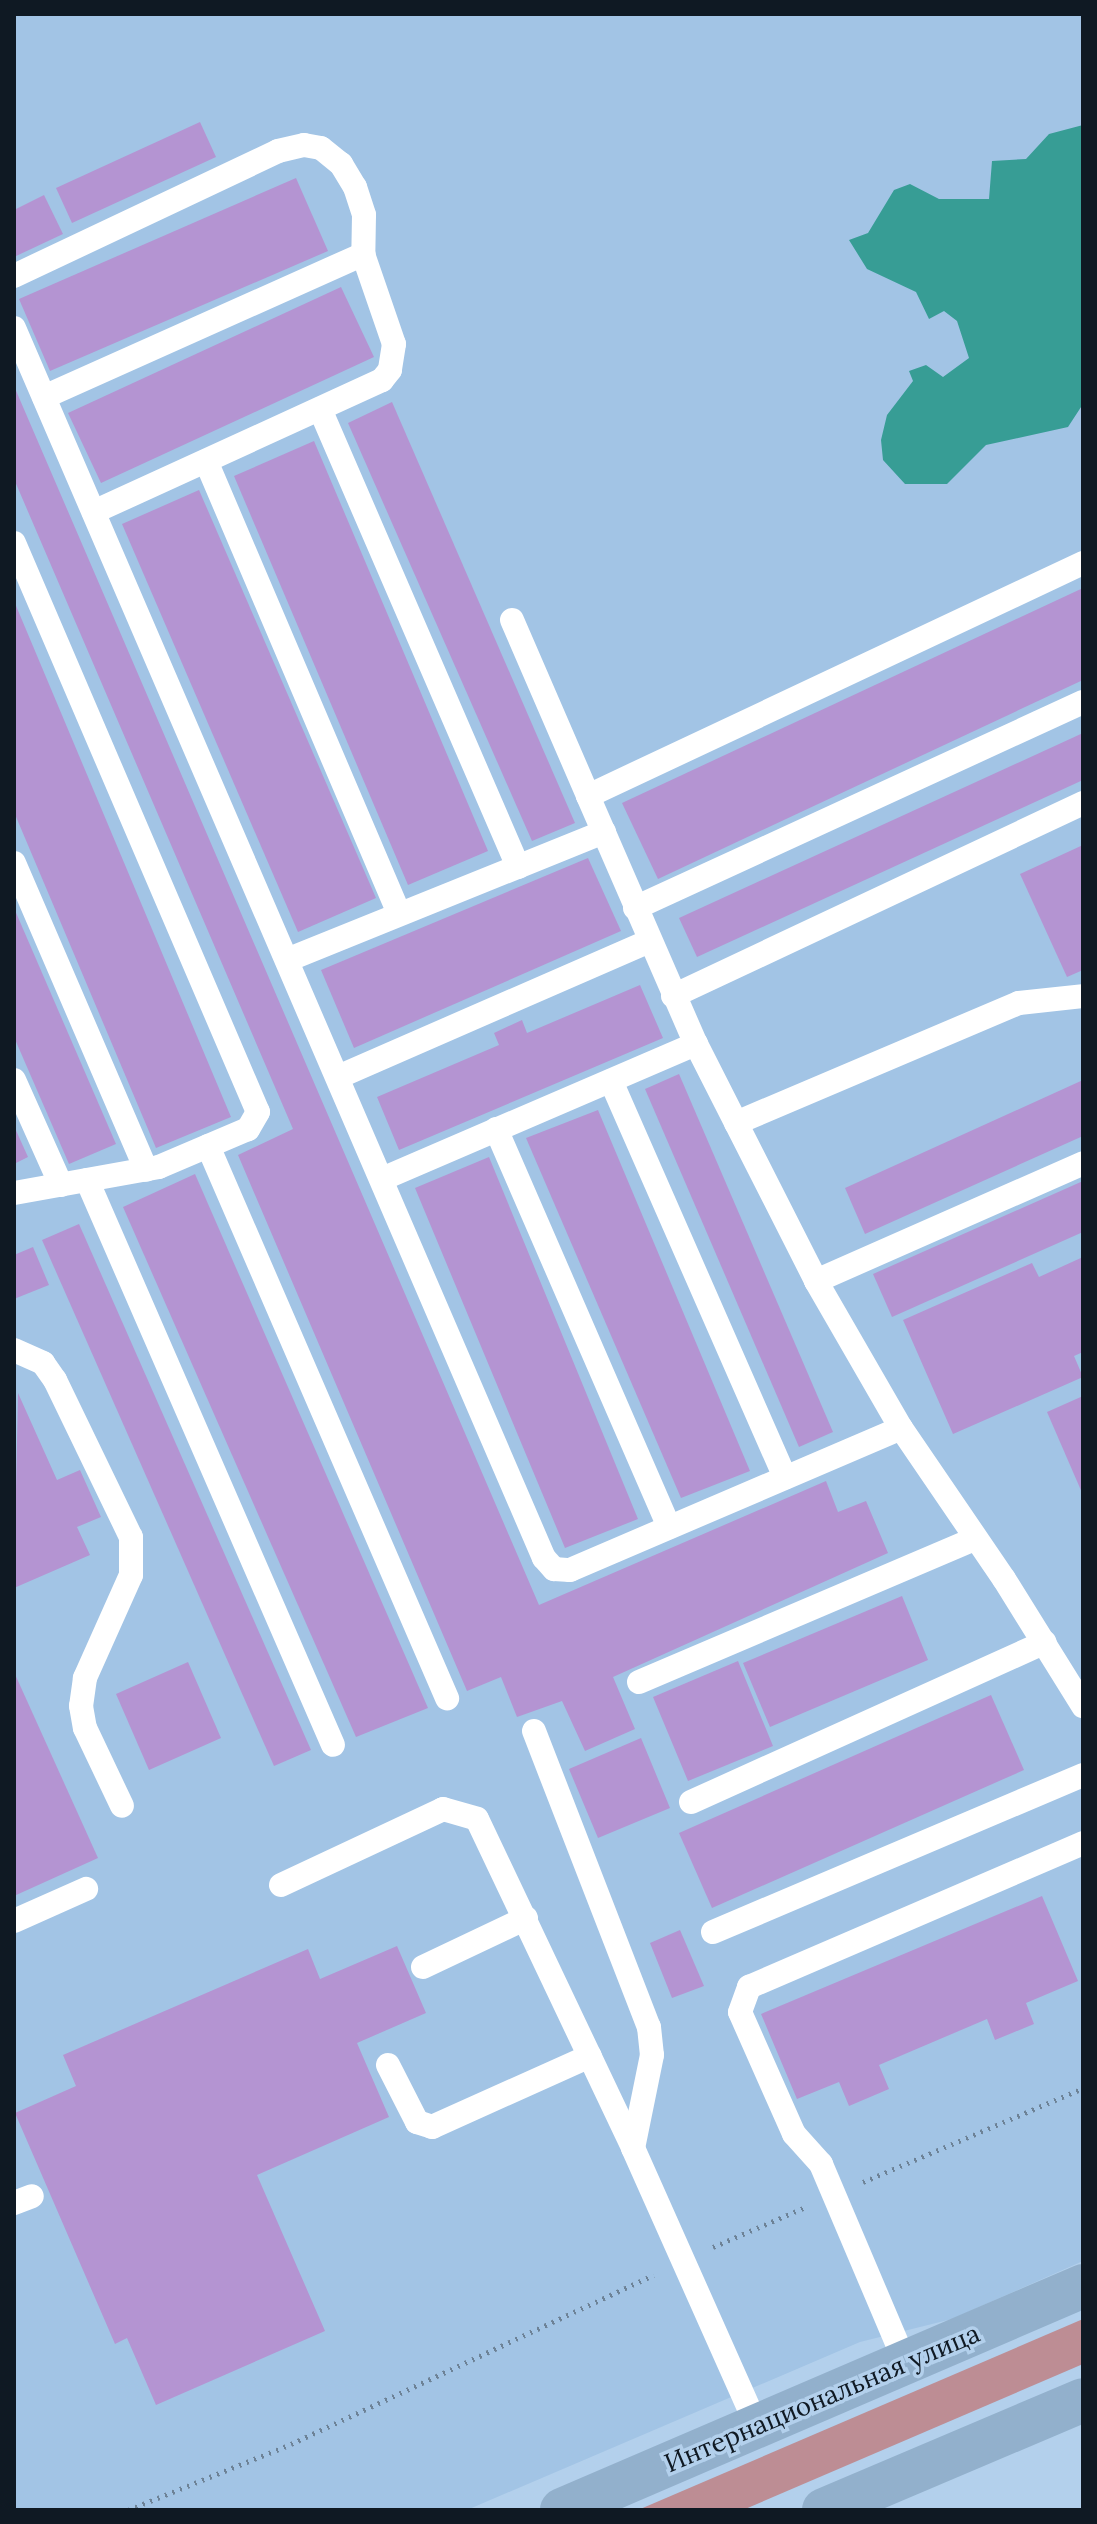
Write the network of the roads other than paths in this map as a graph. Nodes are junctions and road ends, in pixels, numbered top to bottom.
1 (363, 254) junction
2 (14, 276) edge
3 (14, 328) edge
4 (44, 397) junction
5 (320, 409) junction
6 (206, 461) junction
7 (94, 512) junction
8 (14, 543) edge
9 (1083, 563) edge
10 (512, 620) dead end
11 (1083, 702) edge
12 (588, 796) junction
13 (1083, 803) edge
14 (604, 832) junction
15 (14, 863) edge
16 (518, 867) junction
17 (635, 908) junction
18 (399, 914) junction
19 (650, 941) junction
20 (287, 960) junction
21 (673, 996) junction
22 (1083, 996) edge
23 (696, 1044) junction
24 (338, 1077) junction
25 (14, 1080) edge
26 (611, 1081) junction
27 (736, 1123) junction
28 (496, 1129) junction
29 (208, 1146) junction
30 (1083, 1163) edge
31 (146, 1170) junction
32 (382, 1179) junction
33 (87, 1180) junction
34 (61, 1185) junction
35 (14, 1193) edge
36 (816, 1281) junction
37 (14, 1350) edge
38 (901, 1428) junction
39 (785, 1477) junction
40 (669, 1527) junction
41 (974, 1539) junction
42 (1045, 1642) junction
43 (639, 1682) dead end
44 (447, 1698) dead end
45 (1083, 1706) edge
46 (534, 1731) dead end
47 (333, 1745) dead end
48 (1083, 1775) edge
49 (691, 1802) dead end
50 (122, 1806) dead end
51 (1083, 1843) edge
52 (281, 1885) dead end
53 (86, 1889) dead end
54 (526, 1918) junction
55 (14, 1921) edge
56 (713, 1932) dead end
57 (423, 1967) dead end
58 (590, 2056) junction
59 (388, 2065) dead end
60 (633, 2148) junction
61 (1083, 2286) edge
62 (905, 2362) junction
63 (1083, 2400) edge
64 (757, 2426) junction
65 (562, 2510) edge
66 (824, 2510) edge

1 - 2 lane
1 - 4 lane
1 - 5 lane
3 - 4 lane
4 - 7 lane
5 - 6 lane
5 - 16 lane
6 - 7 lane
6 - 18 lane
7 - 20 lane
8 - 29 lane
9 - 12 lane
10 - 12 lane
11 - 17 lane
12 - 14 lane
13 - 21 lane
14 - 16 lane
14 - 17 lane
15 - 31 lane
16 - 18 lane
17 - 19 lane
18 - 20 lane
19 - 21 lane
19 - 24 lane
20 - 24 lane
21 - 23 lane
22 - 27 lane
23 - 26 lane
23 - 27 lane
24 - 32 lane
25 - 34 lane
26 - 28 lane
26 - 39 lane
27 - 36 lane
28 - 32 lane
28 - 40 lane
29 - 31 lane
29 - 44 lane
30 - 36 lane
31 - 33 lane
32 - 40 lane
33 - 34 lane
33 - 47 lane
34 - 35 lane
36 - 38 lane
37 - 50 lane
38 - 39 lane
38 - 41 lane
39 - 40 lane
41 - 42 lane
41 - 43 lane
42 - 45 lane
42 - 49 lane
46 - 60 lane
48 - 56 lane
51 - 62 lane
52 - 54 lane
53 - 55 lane
54 - 57 lane
54 - 58 lane
58 - 59 lane
58 - 60 lane
60 - 64 lane
61 - 62 main road, Интернациональная улица
62 - 64 main road, Интернациональная улица
63 - 66 main road
64 - 65 main road, Интернациональная улица

